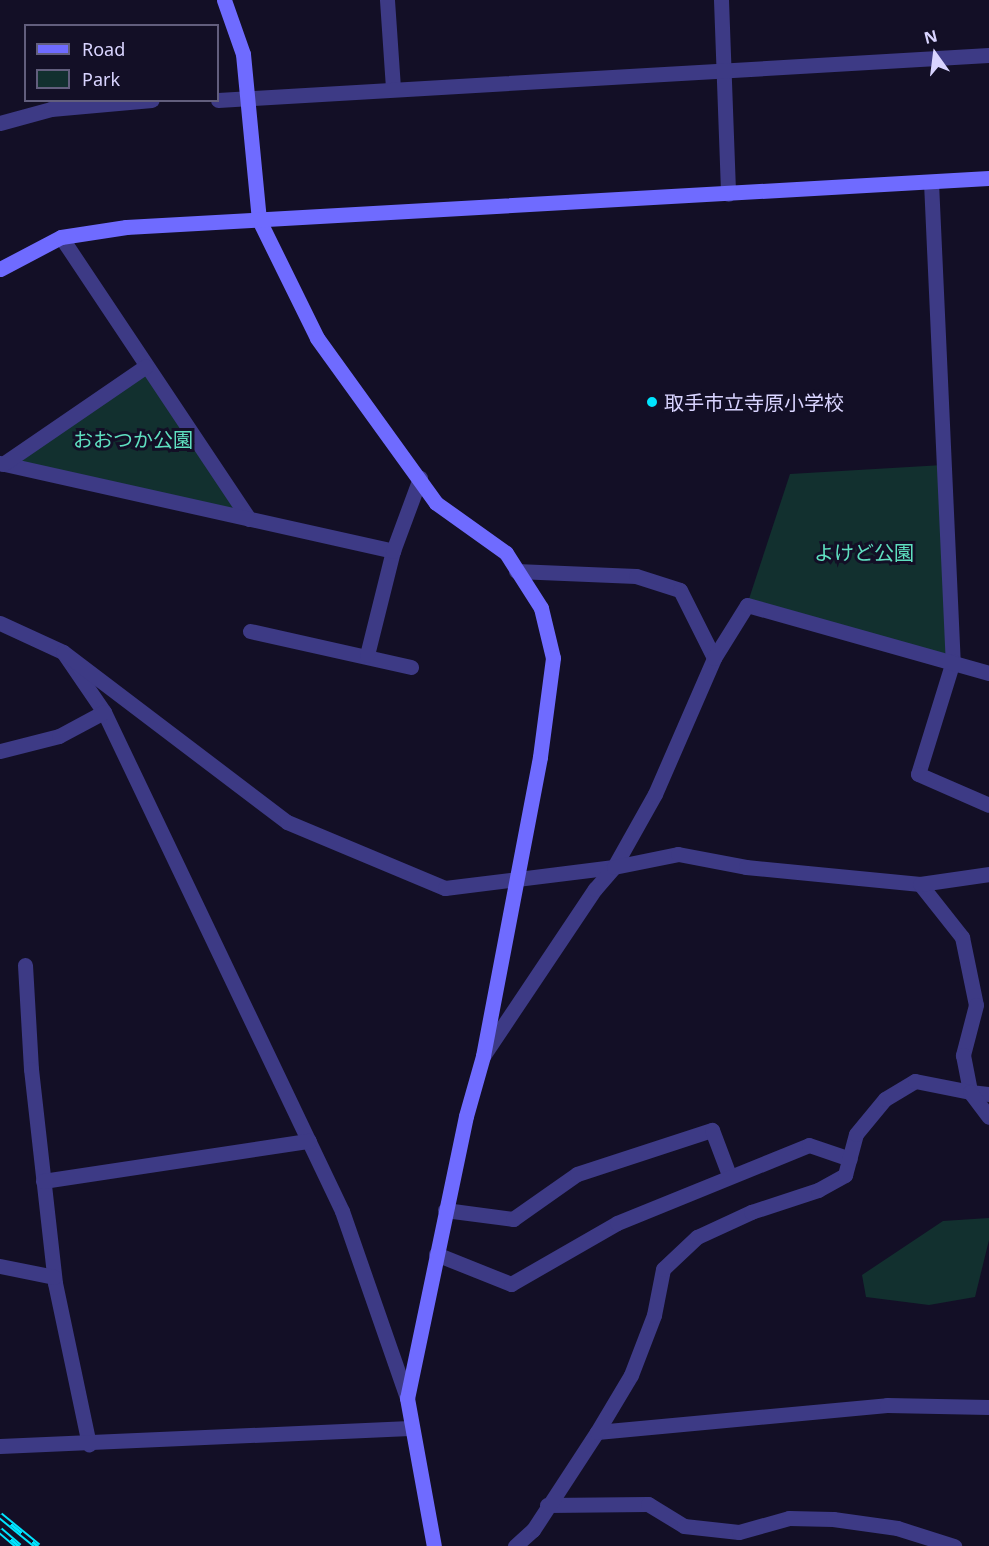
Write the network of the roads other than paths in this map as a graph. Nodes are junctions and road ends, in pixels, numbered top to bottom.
1 (224, 0) edge
2 (387, 0) edge
3 (720, 0) edge
4 (989, 55) edge
5 (724, 71) junction
6 (393, 88) junction
7 (246, 99) junction
8 (219, 100) edge
9 (130, 102) edge
10 (0, 123) edge
11 (989, 177) edge
12 (931, 182) junction
13 (728, 194) junction
14 (259, 220) junction
15 (61, 237) junction
16 (0, 269) edge
17 (146, 366) junction
18 (2, 463) edge
19 (420, 478) junction
20 (249, 519) junction
21 (393, 550) junction
22 (516, 571) junction
23 (0, 623) edge
24 (250, 631) dead end
25 (63, 652) junction
26 (367, 655) junction
27 (714, 658) junction
28 (953, 661) junction
29 (411, 667) dead end
30 (989, 673) edge
31 (104, 712) junction
32 (0, 751) edge
33 (989, 805) edge
34 (614, 867) junction
35 (989, 874) edge
36 (515, 881) junction
37 (920, 884) junction
38 (25, 965) dead end
39 (483, 1056) junction
40 (970, 1092) junction
41 (989, 1094) edge
42 (989, 1117) edge
43 (309, 1141) junction
44 (850, 1159) junction
45 (729, 1175) junction
46 (43, 1181) junction
47 (445, 1210) junction
48 (436, 1254) junction
49 (0, 1266) edge
50 (54, 1277) junction
51 (407, 1398) junction
52 (989, 1407) edge
53 (410, 1428) junction
54 (597, 1432) junction
55 (89, 1444) junction
56 (0, 1446) edge
57 (547, 1505) junction
58 (434, 1546) edge
59 (515, 1546) edge
60 (954, 1546) edge

1 - 7 street
2 - 6 street
3 - 5 street
4 - 5 street
5 - 6 street
5 - 13 street
6 - 7 street
7 - 8 street
7 - 14 street
9 - 10 street
11 - 12 street
12 - 13 street
12 - 28 street
13 - 14 street
14 - 15 street
14 - 19 street
15 - 16 street
15 - 17 street
17 - 18 street
17 - 20 street
18 - 20 street
19 - 21 street
19 - 22 street
20 - 21 street
21 - 26 street
22 - 27 street
22 - 36 street
23 - 25 street
24 - 26 street
25 - 31 street
25 - 36 street
26 - 29 street
27 - 28 street
27 - 34 street
28 - 30 street
28 - 33 street
31 - 32 street
31 - 43 street
34 - 36 street
34 - 37 street
34 - 39 street
35 - 37 street
36 - 39 street
37 - 40 street
38 - 46 street
39 - 47 street
40 - 41 street
40 - 42 street
40 - 44 street
43 - 46 street
43 - 51 street
44 - 45 street
44 - 54 street
45 - 47 street
45 - 48 street
46 - 50 street
47 - 48 street
48 - 51 street
49 - 50 street
50 - 55 street
51 - 53 street
52 - 54 street
53 - 55 street
53 - 58 street
54 - 57 street
55 - 56 street
57 - 59 street
57 - 60 street

